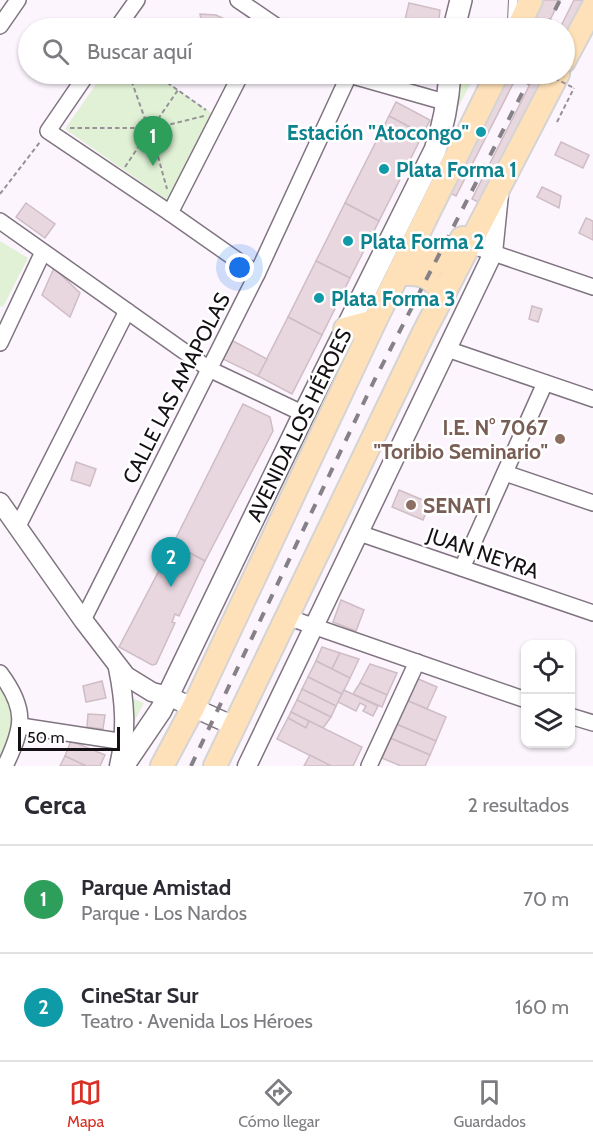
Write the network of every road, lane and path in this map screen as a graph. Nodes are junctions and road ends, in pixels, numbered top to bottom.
1 (18, 0) edge
2 (137, 0) edge
3 (238, 0) edge
4 (461, 0) edge
5 (513, 0) edge
6 (531, 0) edge
7 (593, 7) edge
8 (124, 18) edge
9 (260, 18) edge
10 (456, 18) edge
11 (512, 18) edge
12 (513, 18) edge
13 (0, 26) edge
14 (575, 45) edge
15 (80, 84) edge
16 (133, 84) edge
17 (169, 84) edge
18 (237, 84) edge
19 (343, 84) edge
20 (382, 84) edge
21 (449, 84) edge
22 (492, 84) edge
23 (556, 84) edge
24 (560, 84) edge
25 (178, 90) junction
26 (448, 103) junction
27 (73, 119) dead end
28 (145, 119) junction
29 (158, 119) junction
30 (557, 122) dead end
31 (163, 126) junction
32 (67, 128) junction
33 (139, 128) junction
34 (48, 131) junction
35 (76, 135) dead end
36 (143, 140) junction
37 (154, 142) junction
38 (124, 168) dead end
39 (499, 190) junction
40 (0, 194) edge
41 (488, 212) junction
42 (170, 213) junction
43 (0, 221) edge
44 (417, 236) junction
45 (470, 245) junction
46 (43, 252) junction
47 (493, 253) junction
48 (257, 274) junction
49 (398, 274) junction
50 (593, 286) edge
51 (444, 294) junction
52 (127, 311) junction
53 (375, 321) junction
54 (4, 323) edge
55 (345, 329) junction
56 (0, 343) edge
57 (447, 350) junction
58 (209, 369) junction
59 (545, 382) junction
60 (593, 399) edge
61 (304, 414) junction
62 (505, 473) junction
63 (0, 502) edge
64 (593, 503) edge
65 (18, 526) junction
66 (358, 533) junction
67 (462, 568) junction
68 (593, 613) edge
69 (286, 617) junction
70 (83, 620) junction
71 (314, 627) junction
72 (417, 662) junction
73 (118, 668) junction
74 (0, 673) edge
75 (168, 696) junction
76 (521, 699) edge
77 (193, 708) junction
78 (575, 718) edge
79 (593, 723) edge
80 (21, 726) junction
81 (234, 726) junction
82 (125, 742) junction
83 (250, 765) edge
84 (372, 765) edge
85 (5, 766) edge
86 (121, 766) edge
87 (162, 766) edge
88 (215, 766) edge

1 - 13 street
2 - 8 street
3 - 9 street
4 - 10 main road
5 - 11 lane
6 - 12 main road
7 - 14 main road
15 - 34 street
16 - 28 path
17 - 25 path
18 - 42 street
19 - 48 street, CALLE LAS AMAPOLAS
20 - 26 street
21 - 26 main road, AVENIDA LOS HÉROES
22 - 44 main road, AVENIDA LOS HÉROES
23 - 39 main road
24 - 30 path
25 - 29 path
25 - 31 path
26 - 55 main road, AVENIDA LOS HÉROES
27 - 32 path
28 - 29 path
28 - 33 path
29 - 31 path
31 - 37 path
32 - 33 path
32 - 35 path
33 - 36 path
34 - 40 path
34 - 42 street
36 - 37 path
36 - 38 path
37 - 42 path
39 - 41 main road
39 - 47 street
41 - 44 main road
41 - 45 main road
42 - 48 street
43 - 46 street
44 - 49 main road, AVENIDA LOS HÉROES
45 - 47 street
45 - 51 main road
46 - 52 street
46 - 54 street
47 - 50 street
47 - 57 street
48 - 58 street, CALLE LAS AMAPOLAS
49 - 51 main road
49 - 53 main road, AVENIDA LOS HÉROES
51 - 69 main road
52 - 58 street
52 - 65 street
53 - 55 main road
53 - 77 main road, AVENIDA LOS HÉROES
54 - 56 street
55 - 61 main road, AVENIDA LOS HÉROES
57 - 59 street
57 - 66 street
58 - 61 street
58 - 70 street, CALLE LAS AMAPOLAS
59 - 60 street
59 - 62 street
61 - 75 main road, AVENIDA LOS HÉROES
62 - 64 street
62 - 67 street
63 - 65 street
65 - 70 street
66 - 67 street, JUAN NEYRA
66 - 71 street
67 - 68 street, JUAN NEYRA
69 - 71 street
69 - 81 main road
70 - 73 street
71 - 72 street
71 - 83 street
72 - 76 street
72 - 84 street
73 - 75 street
73 - 82 street
74 - 80 street
75 - 77 street
75 - 86 main road, AVENIDA LOS HÉROES
77 - 81 street
77 - 87 main road, AVENIDA LOS HÉROES
78 - 79 street
80 - 82 street
80 - 85 street
81 - 88 main road
82 - 86 street

